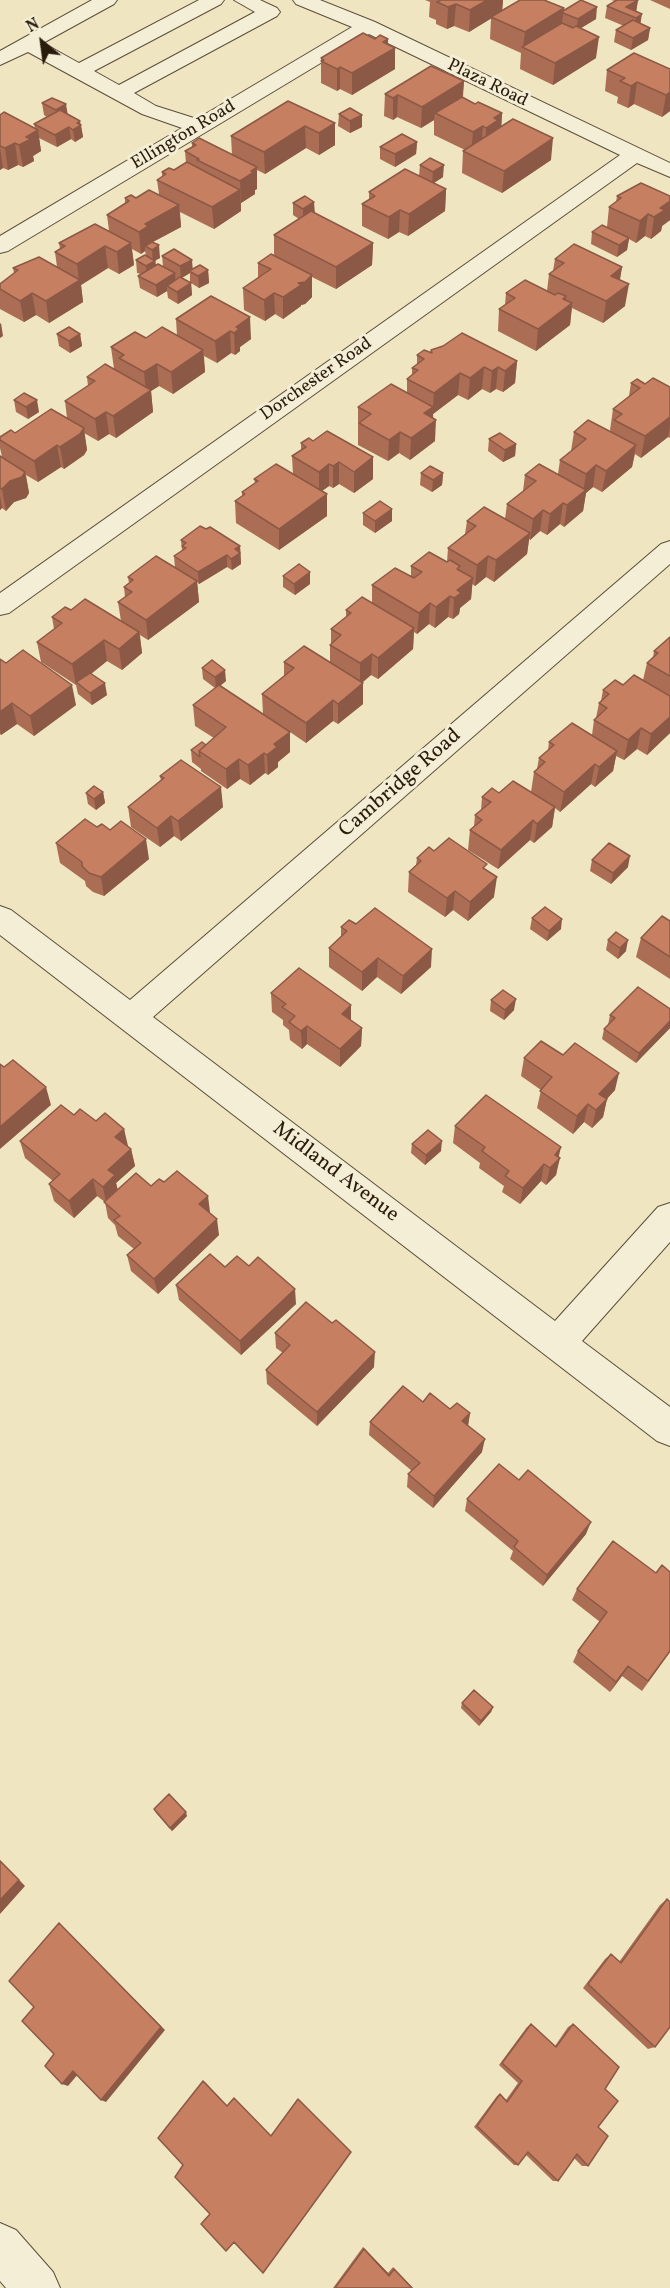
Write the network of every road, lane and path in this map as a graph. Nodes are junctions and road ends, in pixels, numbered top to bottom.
1 (107, 0) edge
2 (214, 0) edge
3 (244, 0) edge
4 (303, 0) edge
5 (354, 0) edge
6 (369, 26) junction
7 (30, 44) junction
8 (0, 59) edge
9 (79, 71) junction
10 (119, 93) junction
11 (200, 127) junction
12 (634, 155) junction
13 (670, 171) edge
14 (0, 246) edge
15 (670, 550) edge
16 (0, 606) edge
17 (0, 918) edge
18 (132, 1017) junction
19 (670, 1218) edge
20 (558, 1343) junction
21 (670, 1429) edge
22 (0, 2246) edge
23 (37, 2288) edge

1 - 7 street
2 - 9 street
3 - 10 street
4 - 6 street, Plaza Road
5 - 6 street
6 - 11 street, Ellington Road
6 - 12 street, Plaza Road
7 - 8 street
7 - 9 street
9 - 10 street
10 - 11 street
11 - 14 street, Ellington Road
12 - 13 street, Plaza Road
12 - 16 street, Dorchester Road
15 - 18 street, Cambridge Road
17 - 18 street, Midland Avenue
18 - 20 street, Midland Avenue
19 - 20 street
20 - 21 street, Midland Avenue
22 - 23 street

